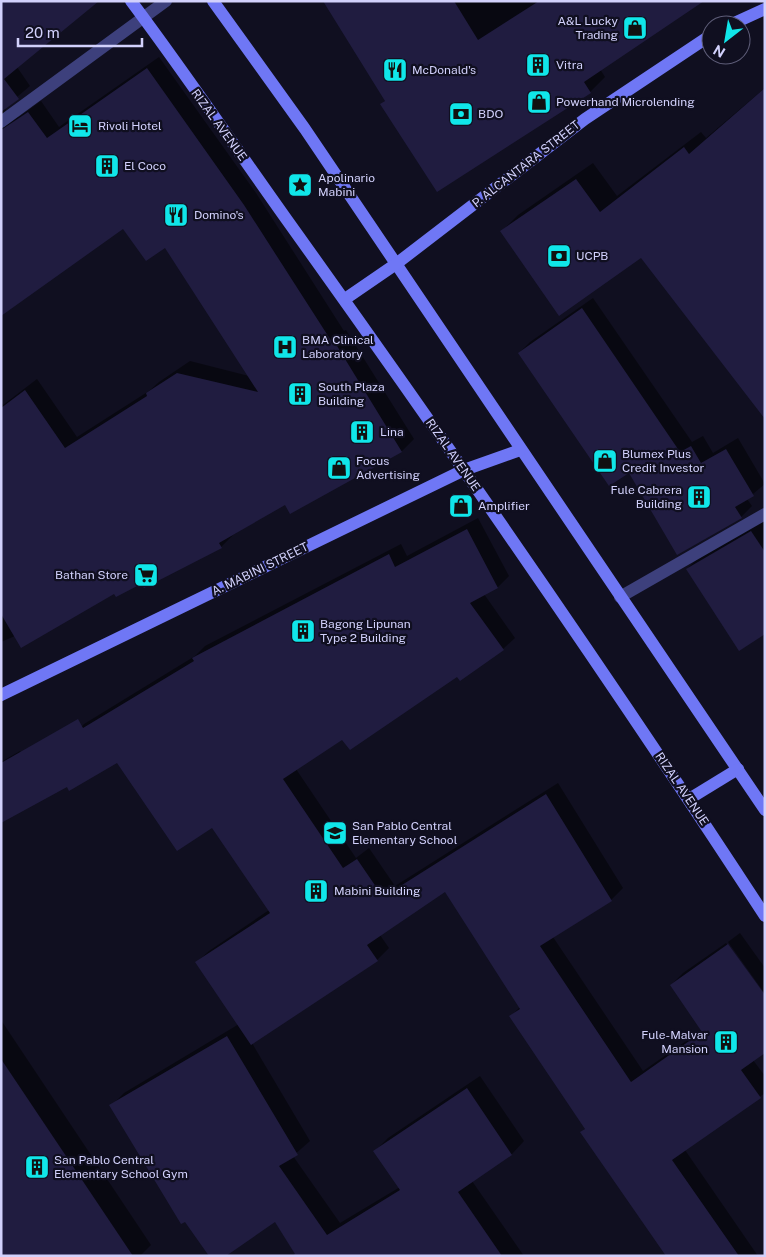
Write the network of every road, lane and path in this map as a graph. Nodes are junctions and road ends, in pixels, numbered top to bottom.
1 (131, 1) edge
2 (166, 1) edge
3 (213, 1) edge
4 (765, 9) edge
5 (751, 15) edge
6 (143, 17) junction
7 (701, 42) edge
8 (1, 122) edge
9 (396, 264) junction
10 (345, 299) junction
11 (520, 450) junction
12 (464, 470) junction
13 (765, 514) edge
14 (620, 597) junction
15 (1, 695) edge
16 (738, 769) junction
17 (689, 799) junction
18 (765, 810) edge
19 (765, 916) edge

1 - 6 main road, RIZAL AVENUE
2 - 6 street
3 - 9 main road
4 - 5 main road
6 - 8 street
6 - 10 main road, RIZAL AVENUE
7 - 9 main road, P. ALCANTARA STREET
9 - 10 main road, P. ALCANTARA STREET
9 - 11 main road
10 - 12 main road, RIZAL AVENUE
11 - 12 main road, A. MABINI STREET
11 - 14 main road
12 - 15 main road, A. MABINI STREET
12 - 17 main road, RIZAL AVENUE
13 - 14 street
14 - 16 main road
16 - 17 main road
16 - 18 main road
17 - 19 main road, RIZAL AVENUE

